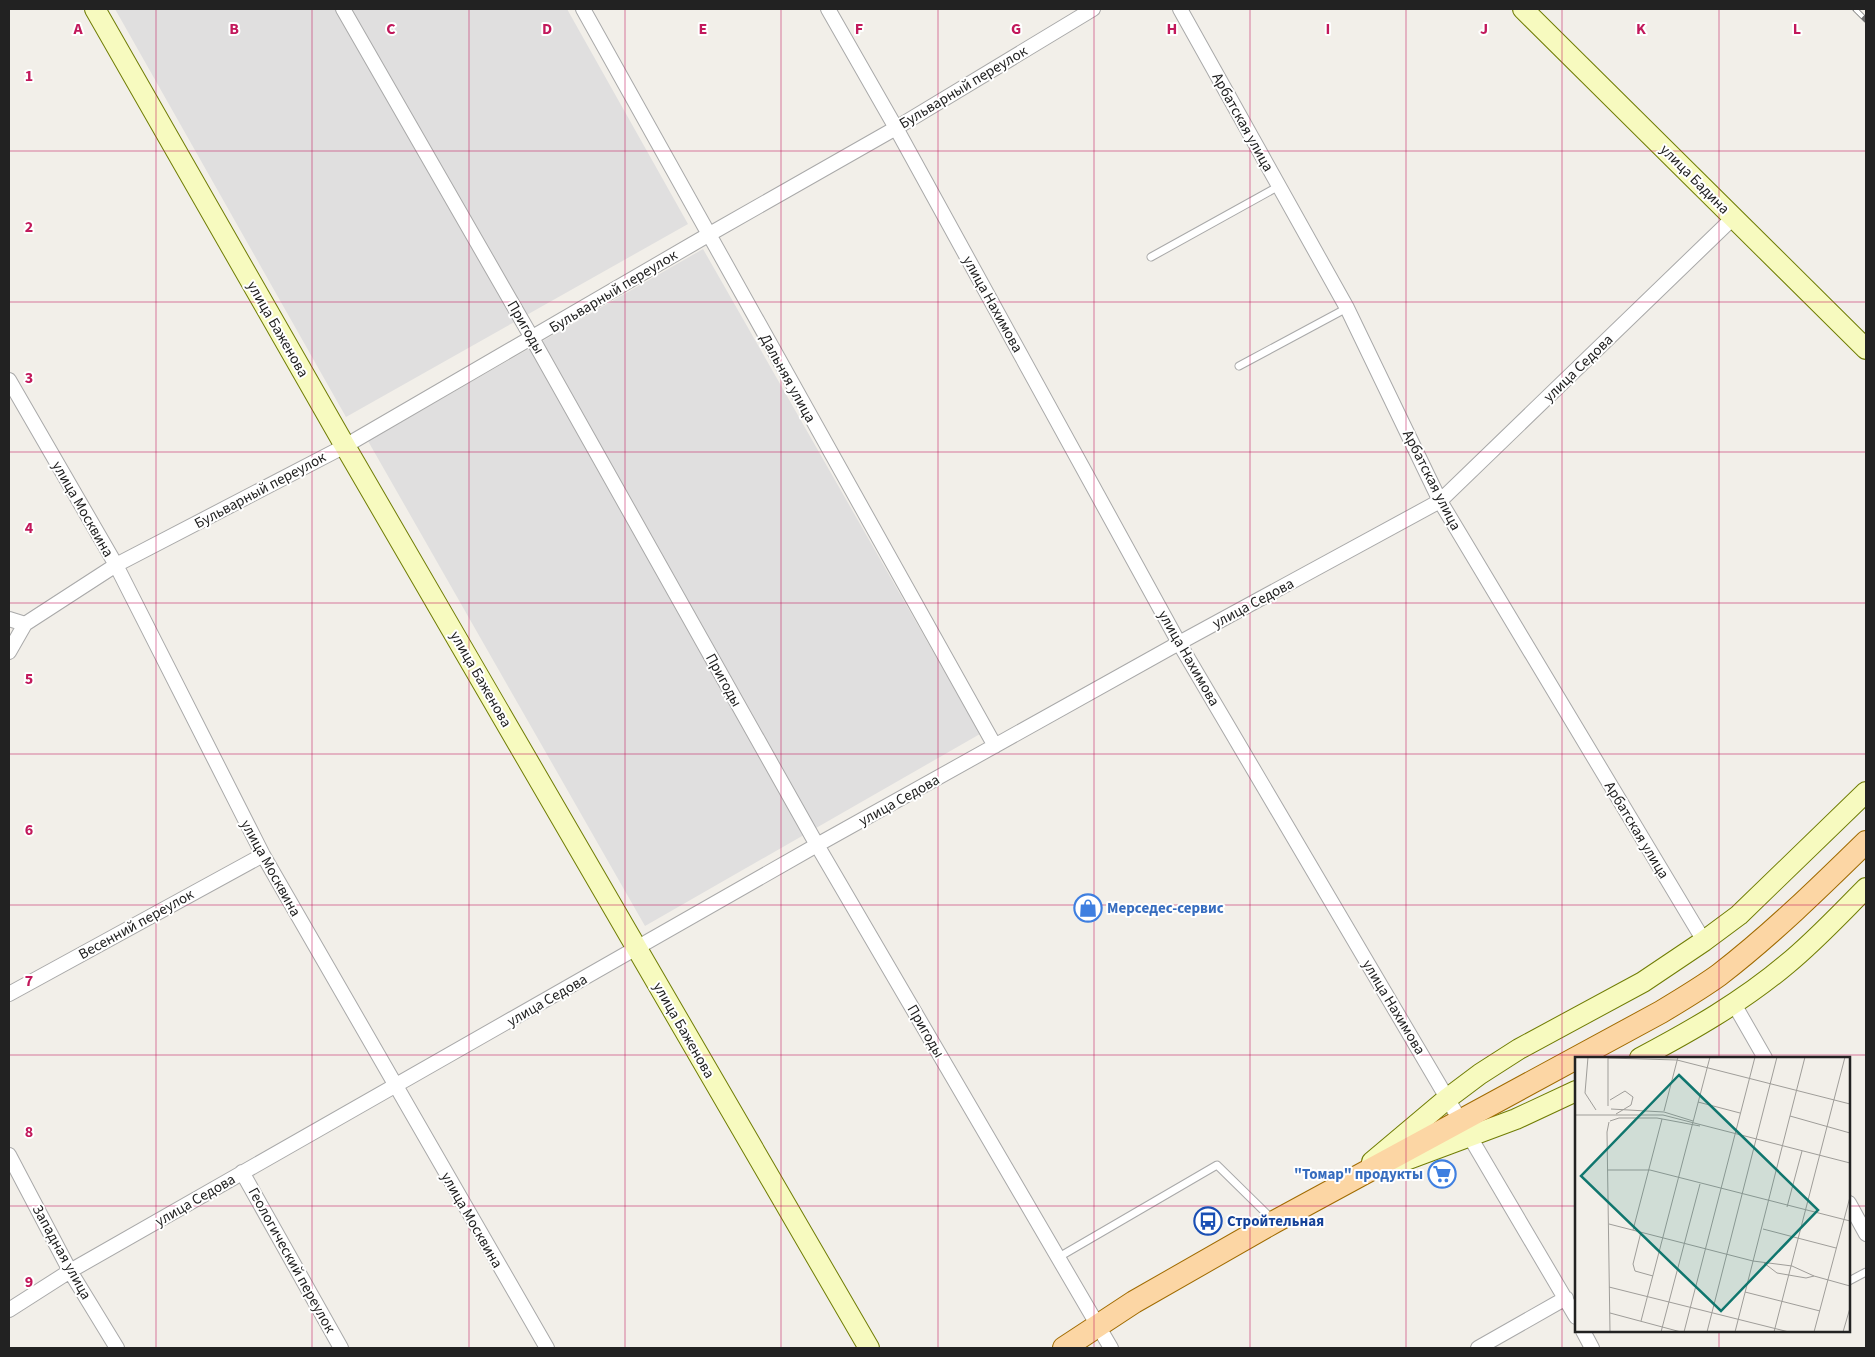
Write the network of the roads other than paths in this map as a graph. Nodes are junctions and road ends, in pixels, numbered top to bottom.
1 (95, 9) edge
2 (343, 9) edge
3 (583, 9) edge
4 (828, 9) edge
5 (1180, 9) edge
6 (1523, 9) edge
7 (1087, 10) edge
8 (896, 128) junction
9 (1279, 186) junction
10 (1734, 217) junction
11 (708, 235) junction
12 (1151, 257) dead end
13 (1348, 308) junction
14 (532, 338) junction
15 (1866, 349) edge
16 (1239, 366) dead end
17 (9, 380) edge
18 (345, 446) junction
19 (1440, 502) junction
20 (116, 565) junction
21 (9, 619) edge
22 (25, 624) junction
23 (1178, 643) junction
24 (9, 652) edge
25 (995, 746) junction
26 (1866, 792) edge
27 (1866, 842) edge
28 (817, 845) junction
29 (263, 855) junction
30 (1866, 888) edge
31 (1704, 941) junction
32 (637, 949) junction
33 (9, 994) edge
34 (1734, 1004) junction
35 (1586, 1057) edge
36 (1642, 1057) edge
37 (1764, 1057) edge
38 (1575, 1063) edge
39 (395, 1086) junction
40 (1575, 1091) edge
41 (1448, 1098) junction
42 (1466, 1128) junction
43 (9, 1155) edge
44 (242, 1172) junction
45 (1349, 1181) junction
46 (1850, 1204) edge
47 (1274, 1222) junction
48 (1866, 1234) edge
49 (1059, 1257) junction
50 (70, 1271) junction
51 (1866, 1272) edge
52 (1850, 1280) edge
53 (1566, 1298) junction
54 (9, 1310) edge
55 (1575, 1315) edge
56 (1098, 1326) junction
57 (1584, 1332) edge
58 (117, 1348) edge
59 (341, 1348) edge
60 (547, 1348) edge
61 (870, 1348) edge
62 (1064, 1348) edge
63 (1111, 1348) edge
64 (1478, 1348) edge
65 (1592, 1348) edge

1 - 18 street, улица Баженова
2 - 14 street, Пригоды
3 - 11 street, Дальняя улица
4 - 8 street, улица Нахимова
5 - 9 street, Арбатская улица
6 - 10 street, улица Бадина
7 - 8 street, Бульварный переулок
8 - 11 street, Бульварный переулок
8 - 23 street, улица Нахимова
9 - 12 lane
9 - 13 street, Арбатская улица
10 - 15 street, улица Бадина
10 - 19 street, улица Седова
11 - 14 street, Бульварный переулок
11 - 25 street, Дальняя улица
13 - 16 lane
13 - 19 street, Арбатская улица
14 - 18 street, Бульварный переулок
14 - 28 street, Пригоды
17 - 20 street, улица Москвина
18 - 20 street, Бульварный переулок
18 - 32 street, улица Баженова
19 - 23 street, улица Седова
19 - 31 street, Арбатская улица
20 - 22 street, Бульварный переулок
20 - 29 street, улица Москвина
21 - 22 street
22 - 24 street, Бульварный переулок
23 - 25 street, улица Седова
23 - 41 street, улица Нахимова
25 - 28 street, улица Седова
26 - 31 street
27 - 35 main road
28 - 32 street, улица Седова
28 - 49 street, Пригоды
29 - 33 street, Весенний переулок
29 - 39 street, улица Москвина
30 - 34 street
31 - 41 street
32 - 39 street, улица Седова
32 - 61 street, улица Баженова
34 - 36 street
34 - 37 street
38 - 42 main road
39 - 44 street, улица Седова
39 - 60 street, улица Москвина
40 - 42 street
41 - 42 street, улица Нахимова
41 - 45 street
42 - 45 main road
42 - 53 street, улица Нахимова
43 - 50 street, Западная улица
44 - 50 street, улица Седова
44 - 59 street, Геологический переулок
45 - 47 main road
46 - 48 street
47 - 49 lane
47 - 56 main road
49 - 56 street, Пригоды
50 - 54 street, улица Седова
50 - 58 street, Западная улица
51 - 52 lane
53 - 55 street, улица Нахимова
53 - 64 street
56 - 62 main road
56 - 63 street, Пригоды
57 - 65 street

